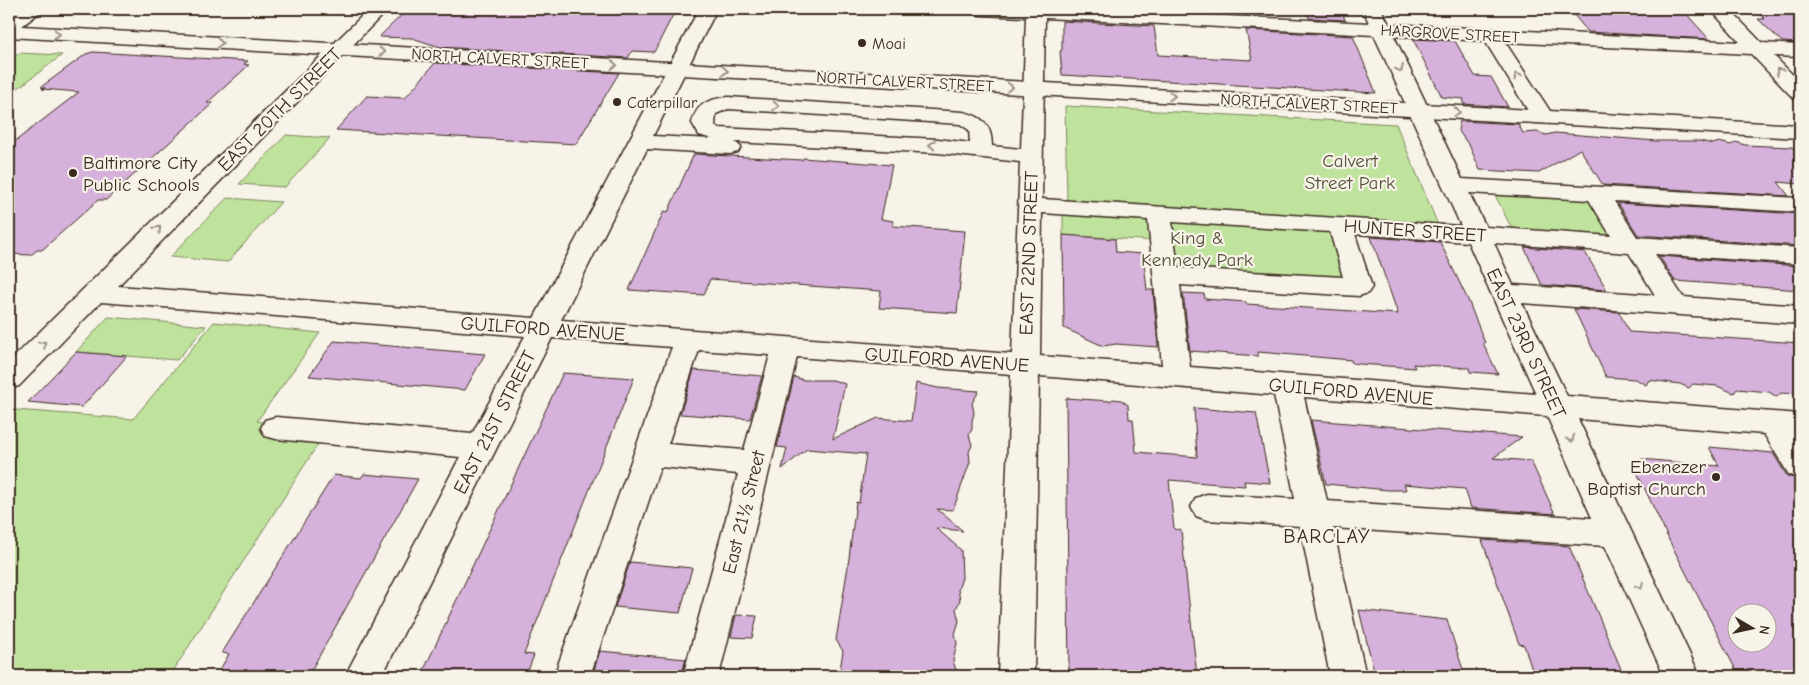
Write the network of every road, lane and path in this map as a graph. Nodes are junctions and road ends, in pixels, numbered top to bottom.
1 (34, 9) edge
2 (379, 9) edge
3 (708, 9) edge
4 (980, 9) edge
5 (1719, 9) edge
6 (1036, 10) edge
7 (1377, 19) edge
8 (9, 26) edge
9 (9, 31) edge
10 (1491, 35) junction
11 (1757, 48) junction
12 (338, 49) junction
13 (1800, 51) edge
14 (677, 68) junction
15 (1033, 88) junction
16 (1800, 94) edge
17 (1419, 109) junction
18 (1543, 116) junction
19 (1800, 132) edge
20 (639, 142) junction
21 (980, 151) junction
22 (1031, 162) junction
23 (1454, 185) junction
24 (1597, 193) junction
25 (1030, 205) junction
26 (1800, 205) edge
27 (1159, 213) junction
28 (1340, 225) junction
29 (1477, 235) junction
30 (1633, 245) junction
31 (1800, 256) edge
32 (1166, 276) junction
33 (94, 293) junction
34 (1504, 293) junction
35 (1675, 306) junction
36 (1800, 315) edge
37 (543, 328) junction
38 (689, 339) junction
39 (786, 347) junction
40 (1025, 365) junction
41 (1177, 377) junction
42 (9, 379) edge
43 (1287, 386) junction
44 (1557, 406) junction
45 (1787, 424) edge
46 (276, 428) dead end
47 (481, 447) junction
48 (649, 454) junction
49 (756, 463) junction
50 (1800, 466) edge
51 (1207, 506) dead end
52 (1314, 512) junction
53 (1616, 533) junction
54 (363, 676) edge
55 (572, 676) edge
56 (701, 676) edge
57 (1016, 676) edge
58 (1348, 676) edge
59 (1682, 676) edge

1 - 8 street
2 - 12 street, EAST 20TH STREET
3 - 14 street, EAST 21ST STREET
4 - 6 street, HARGROVE STREET
5 - 11 street
6 - 7 street, HARGROVE STREET
6 - 15 street, EAST 22ND STREET
7 - 10 street, HARGROVE STREET
7 -> 17 street, EAST 23RD STREET
9 -> 12 street, NORTH CALVERT STREET
10 - 11 street, HARGROVE STREET
18 -> 10 street
11 - 13 street, HARGROVE STREET
16 -> 11 street
12 -> 14 street, NORTH CALVERT STREET
33 -> 12 street, EAST 20TH STREET
14 -> 15 street, NORTH CALVERT STREET
14 - 20 street, EAST 21ST STREET
15 -> 17 street, NORTH CALVERT STREET
15 - 22 street, EAST 22ND STREET
17 -> 18 street, NORTH CALVERT STREET
17 - 23 street, EAST 23RD STREET
18 - 19 street, NORTH CALVERT STREET
20 - 22 street
20 - 37 street, EAST 21ST STREET
21 -> 21 street
21 - 22 street
22 - 25 street, EAST 22ND STREET
23 - 24 street
23 - 29 street, EAST 23RD STREET
24 - 26 street
24 - 30 street
25 - 27 street, HUNTER STREET
25 - 40 street, EAST 22ND STREET
27 - 28 street, HUNTER STREET
27 - 32 street
28 - 29 street, HUNTER STREET
28 - 32 street
29 - 30 street, HUNTER STREET
29 - 34 street, EAST 23RD STREET
30 - 31 street, HUNTER STREET
30 - 35 street
32 - 41 street
33 - 37 street, GUILFORD AVENUE
42 -> 33 street, EAST 20TH STREET
34 - 35 street
34 - 44 street, EAST 23RD STREET
35 - 36 street
37 - 38 street, GUILFORD AVENUE
37 - 47 street, EAST 21ST STREET
38 - 39 street, GUILFORD AVENUE
38 - 48 street
39 - 40 street, GUILFORD AVENUE
39 - 49 street, East 21½ Street
40 - 41 street, GUILFORD AVENUE
40 - 57 street, EAST 22ND STREET
41 - 43 street, GUILFORD AVENUE
43 - 44 street, GUILFORD AVENUE
43 - 52 street
44 - 45 street, GUILFORD AVENUE
44 -> 53 street, EAST 23RD STREET
45 - 50 street
46 - 47 street
47 - 54 street, EAST 21ST STREET
48 - 49 street
48 - 55 street
49 - 56 street, East 21½ Street
51 - 52 street
52 - 53 street
52 - 58 street
53 -> 59 street, EAST 23RD STREET

